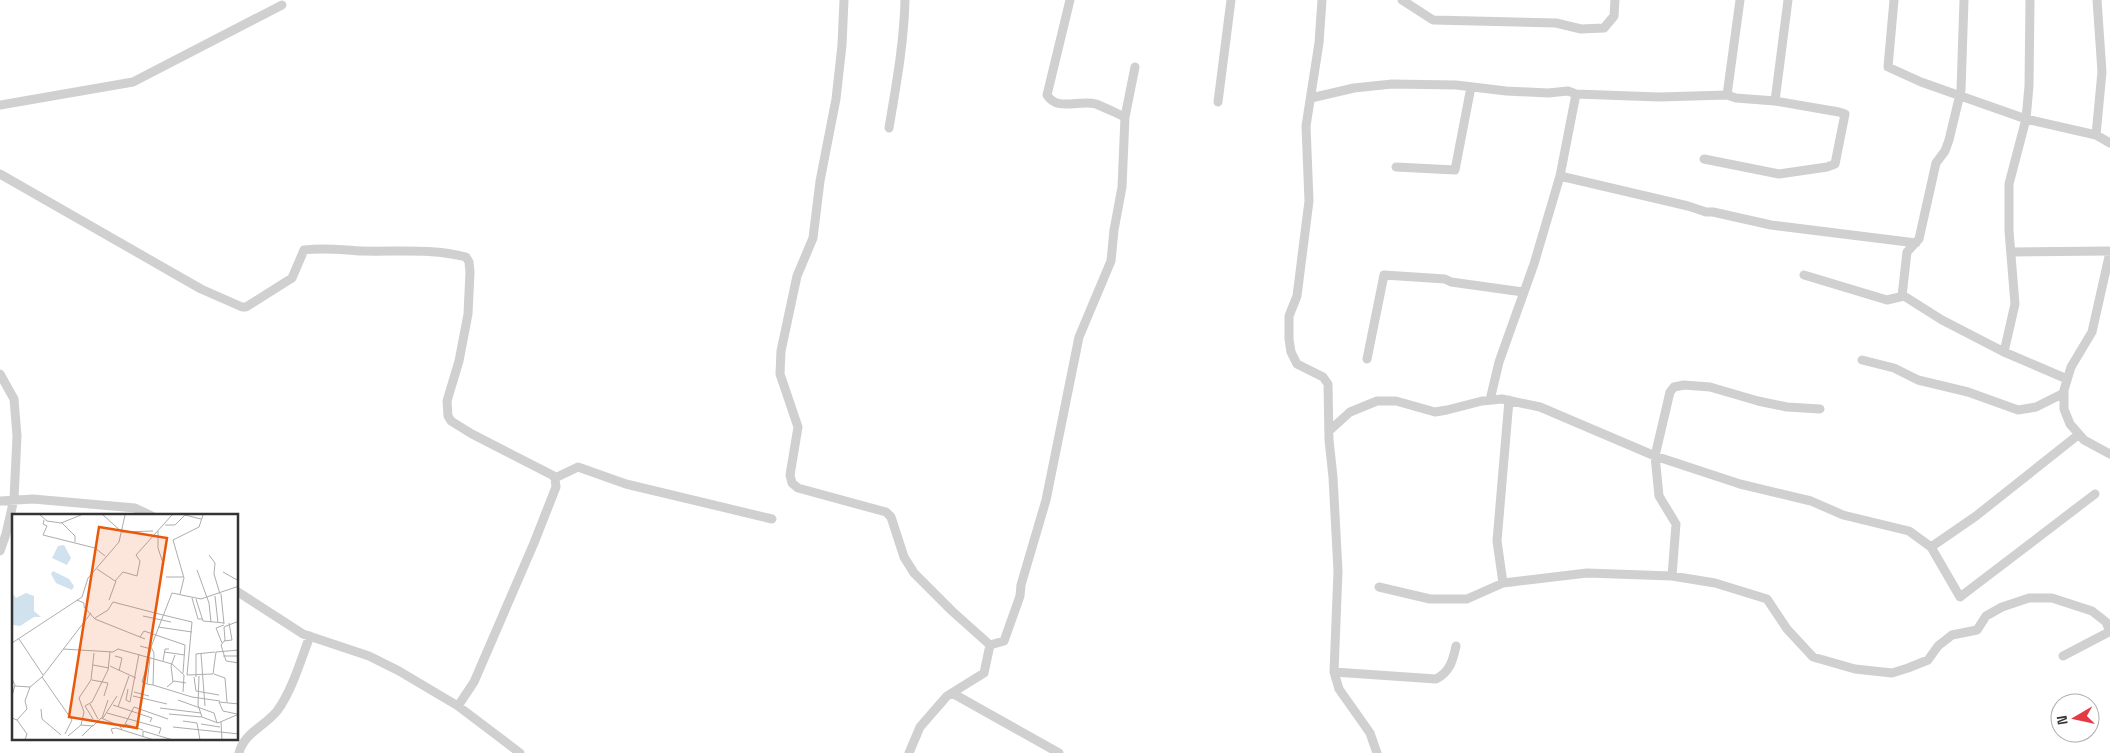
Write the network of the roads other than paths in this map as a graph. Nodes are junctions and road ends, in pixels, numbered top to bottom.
1 (844, 0) edge
2 (905, 0) edge
3 (1070, 0) edge
4 (1231, 0) edge
5 (1322, 0) edge
6 (1402, 0) edge
7 (1615, 0) edge
8 (1740, 0) edge
9 (1788, 0) edge
10 (1894, 0) edge
11 (1964, 0) edge
12 (2030, 0) edge
13 (2097, 0) edge
14 (282, 5) dead end
15 (1134, 67) dead end
16 (1471, 87) junction
17 (1576, 94) junction
18 (1960, 95) junction
19 (1727, 96) junction
20 (1311, 98) junction
21 (1775, 101) junction
22 (1218, 102) dead end
23 (0, 105) edge
24 (1125, 117) junction
25 (2026, 120) junction
26 (889, 128) dead end
27 (2096, 135) junction
28 (2110, 143) edge
29 (1704, 159) dead end
30 (1396, 167) dead end
31 (0, 174) edge
32 (1560, 176) junction
33 (1916, 243) junction
34 (2011, 252) junction
35 (2110, 252) edge
36 (1804, 274) dead end
37 (1524, 292) junction
38 (1902, 296) junction
39 (2004, 352) junction
40 (1367, 359) dead end
41 (1862, 360) dead end
42 (0, 374) edge
43 (2067, 379) junction
44 (2064, 393) junction
45 (1490, 400) junction
46 (1509, 400) junction
47 (1820, 409) dead end
48 (1329, 431) junction
49 (2078, 435) junction
50 (2110, 454) edge
51 (1655, 456) junction
52 (555, 478) junction
53 (2095, 494) dead end
54 (14, 500) junction
55 (0, 501) edge
56 (148, 514) edge
57 (772, 519) dead end
58 (1931, 547) junction
59 (0, 551) edge
60 (1672, 576) junction
61 (1504, 584) junction
62 (1380, 587) dead end
63 (239, 593) edge
64 (2110, 632) edge
65 (310, 636) junction
66 (990, 646) junction
67 (1456, 646) dead end
68 (2063, 656) dead end
69 (1334, 672) junction
70 (952, 693) junction
71 (458, 706) junction
72 (239, 753) edge
73 (520, 753) edge
74 (909, 753) edge
75 (1059, 753) edge
76 (1377, 753) edge

1 - 66 street
2 - 26 street
3 - 24 street
4 - 22 street
5 - 20 street
6 - 7 street
8 - 19 street
9 - 21 street
10 - 18 street
11 - 18 street
12 - 25 street
13 - 27 street
14 - 23 street
15 - 24 street
16 - 17 street
16 - 20 street
16 - 30 street
17 - 19 street
17 - 32 street
18 - 25 street
18 - 33 street
19 - 21 street
20 - 48 street
21 - 29 street
24 - 66 street
25 - 27 street
25 - 34 street
27 - 28 street
31 - 52 street
32 - 33 street
32 - 37 street
33 - 38 street
34 - 35 street
34 - 39 street
35 - 43 street
36 - 38 street
37 - 40 street
37 - 45 street
38 - 39 street
39 - 43 street
41 - 44 street
42 - 54 street
43 - 44 street
44 - 49 street
45 - 46 street
45 - 48 street
46 - 51 street
46 - 61 street
47 - 51 street
48 - 69 street
49 - 50 street
49 - 58 street
51 - 58 street
51 - 60 street
52 - 57 street
52 - 71 street
53 - 58 street
54 - 55 street
54 - 56 street
54 - 59 street
60 - 61 street
60 - 64 street
61 - 62 street
63 - 65 street
64 - 68 street
65 - 71 street
65 - 72 street
66 - 70 street
67 - 69 street
69 - 76 street
70 - 74 street
70 - 75 street
71 - 73 street

